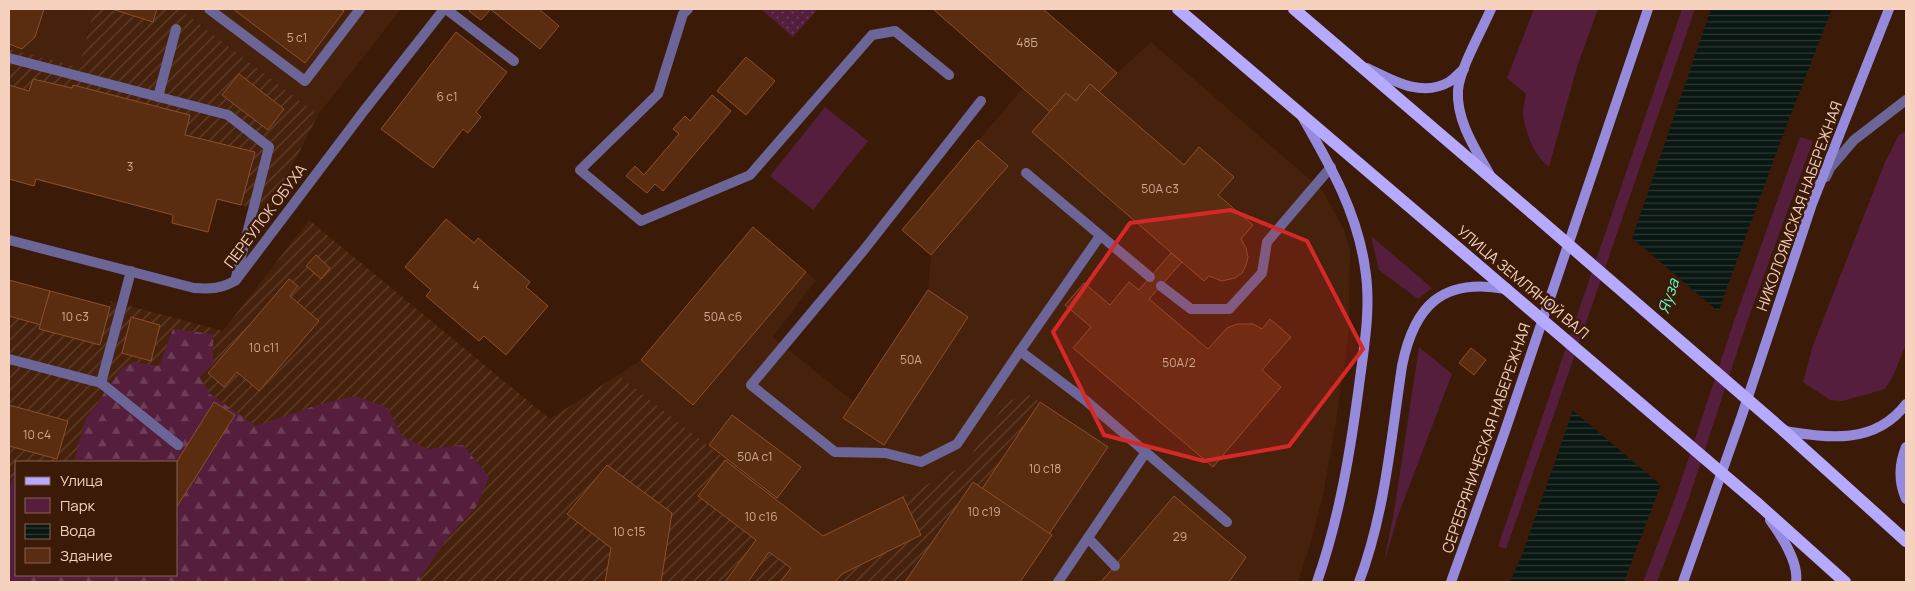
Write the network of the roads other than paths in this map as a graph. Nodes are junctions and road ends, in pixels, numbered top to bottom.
1 (209, 9) edge
2 (360, 9) edge
3 (445, 9) edge
4 (688, 9) edge
5 (1178, 9) edge
6 (1294, 9) edge
7 (1491, 9) edge
8 (1648, 9) edge
9 (1889, 9) edge
10 (176, 29) dead end
11 (9, 58) edge
12 (514, 61) dead end
13 (1358, 63) junction
14 (1464, 69) junction
15 (949, 75) dead end
16 (158, 97) junction
17 (1906, 100) edge
18 (981, 101) dead end
19 (1300, 113) junction
20 (1331, 167) junction
21 (1026, 173) dead end
22 (1493, 181) junction
23 (1812, 204) junction
24 (1100, 236) junction
25 (9, 240) edge
26 (131, 271) junction
27 (1150, 277) dead end
28 (235, 281) junction
29 (1161, 286) dead end
30 (1506, 289) junction
31 (1020, 351) junction
32 (9, 359) edge
33 (101, 383) junction
34 (1906, 404) edge
35 (1784, 430) junction
36 (178, 445) dead end
37 (1906, 447) edge
38 (1146, 452) junction
39 (1906, 499) edge
40 (1757, 503) junction
41 (1227, 522) dead end
42 (1088, 538) junction
43 (1906, 540) edge
44 (1115, 566) dead end
45 (1058, 582) edge
46 (1317, 582) edge
47 (1359, 582) edge
48 (1451, 582) edge
49 (1683, 582) edge
50 (1796, 582) edge
51 (1845, 582) edge

1 - 2 street
3 - 12 street
3 - 28 street, ПЕРЕУЛОК ОБУХА
4 - 15 street
5 - 19 main road, УЛИЦА ЗЕМЛЯНОЙ ВАЛ
6 - 13 main road
7 - 14 main road
8 - 48 main road, СЕРЕБРЯНИЧЕСКАЯ НАБЕРЕЖНАЯ
9 - 23 main road, НИКОЛОЯМСКАЯ НАБЕРЕЖНАЯ
10 - 16 street
11 - 16 street
13 - 14 main road
13 - 22 main road
14 - 22 main road
16 - 28 street
17 - 23 street
18 - 31 street
19 - 20 main road
19 - 30 main road, УЛИЦА ЗЕМЛЯНОЙ ВАЛ
20 - 29 street
20 - 46 main road
21 - 24 street
22 - 35 main road, bridge
23 - 49 main road, НИКОЛОЯМСКАЯ НАБЕРЕЖНАЯ
24 - 27 street
24 - 31 street
25 - 26 street, ПЕРЕУЛОК ОБУХА
26 - 28 street, ПЕРЕУЛОК ОБУХА
26 - 33 street
30 - 40 main road, УЛИЦА ЗЕМЛЯНОЙ ВАЛ, bridge
30 - 47 main road
31 - 38 street
32 - 33 street
33 - 36 street
34 - 35 main road
35 - 43 main road
37 - 39 main road
38 - 41 street
38 - 42 street
40 - 50 main road
40 - 51 main road, УЛИЦА ЗЕМЛЯНОЙ ВАЛ
42 - 44 street
42 - 45 street

